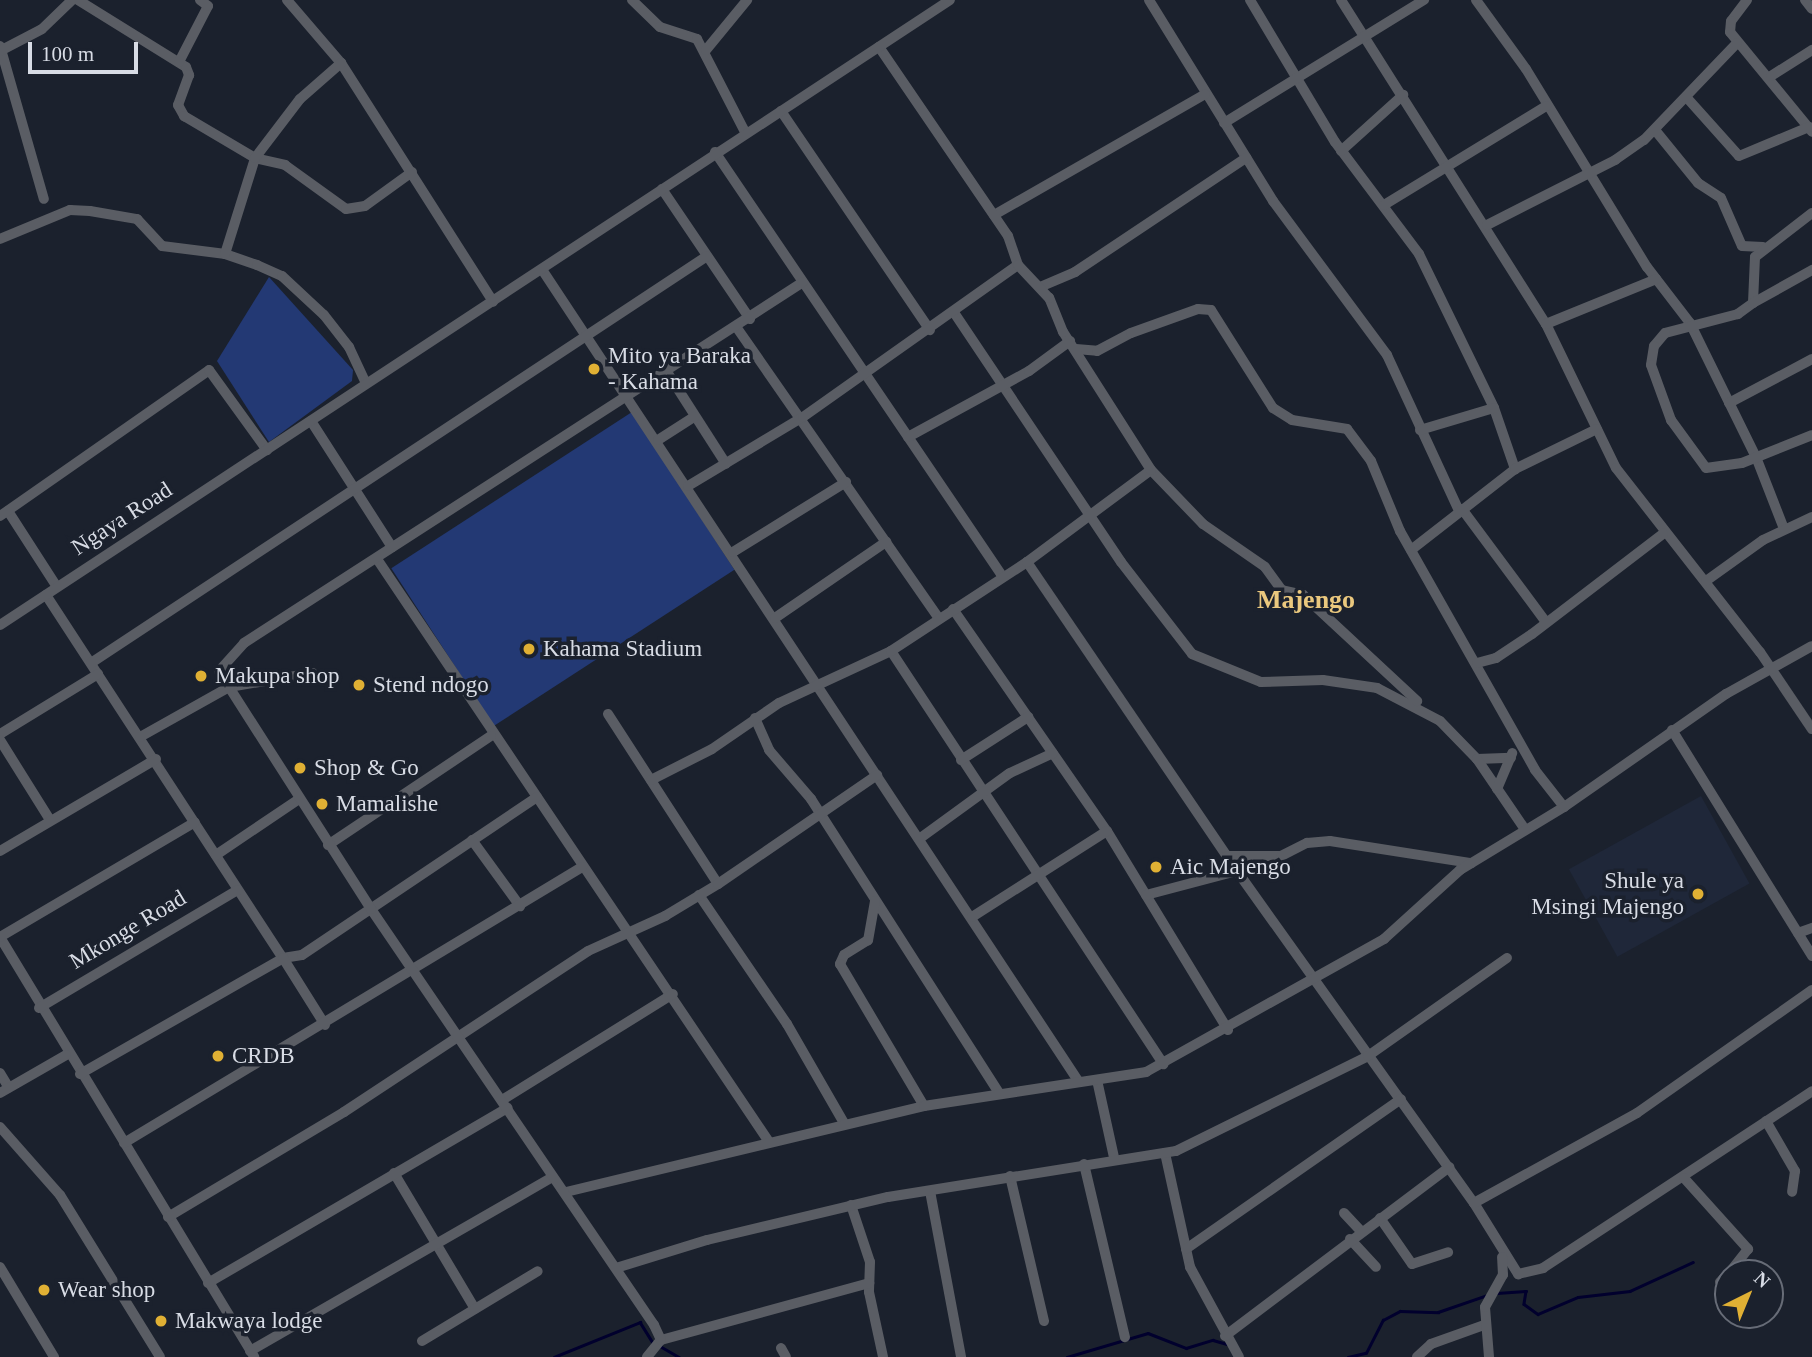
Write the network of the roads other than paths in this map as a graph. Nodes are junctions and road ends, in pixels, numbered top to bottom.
1 (72, 0) edge
2 (78, 0) edge
3 (287, 0) edge
4 (632, 0) edge
5 (747, 0) edge
6 (950, 0) edge
7 (1149, 0) edge
8 (1250, 0) edge
9 (1341, 0) edge
10 (1424, 0) edge
11 (1476, 0) edge
12 (1746, 0) edge
13 (1805, 0) edge
14 (207, 2) edge
15 (1812, 9) edge
16 (1365, 38) junction
17 (1737, 43) junction
18 (879, 47) junction
19 (0, 49) edge
20 (706, 50) junction
21 (1812, 50) edge
22 (179, 62) junction
23 (341, 63) junction
24 (1771, 76) junction
25 (1297, 81) junction
26 (1205, 94) junction
27 (1403, 95) junction
28 (1688, 99) junction
29 (1546, 106) junction
30 (781, 111) junction
31 (1224, 123) junction
32 (1810, 129) edge
33 (1655, 130) junction
34 (746, 132) junction
35 (1341, 151) junction
36 (715, 152) junction
37 (255, 158) junction
38 (1246, 158) junction
39 (1450, 169) junction
40 (412, 172) junction
41 (1587, 175) junction
42 (662, 189) junction
43 (44, 199) dead end
44 (1384, 205) junction
45 (1812, 213) edge
46 (994, 215) junction
47 (1487, 225) junction
48 (0, 239) edge
49 (1764, 247) junction
50 (225, 254) junction
51 (707, 256) junction
52 (1018, 265) junction
53 (1812, 270) edge
54 (543, 271) junction
55 (1656, 279) junction
56 (803, 282) junction
57 (1040, 287) junction
58 (494, 302) junction
59 (1753, 303) junction
60 (955, 314) junction
61 (750, 319) junction
62 (1690, 323) junction
63 (1546, 324) junction
64 (737, 328) junction
65 (930, 330) junction
66 (586, 336) junction
67 (1073, 345) junction
68 (1812, 359) edge
69 (863, 371) junction
70 (667, 372) junction
71 (366, 383) junction
72 (1003, 386) junction
73 (629, 395) junction
74 (1729, 402) junction
75 (1494, 408) junction
76 (694, 417) junction
77 (803, 417) junction
78 (311, 421) junction
79 (1597, 429) junction
80 (1420, 430) junction
81 (1812, 435) edge
82 (908, 437) junction
83 (658, 440) junction
84 (267, 450) junction
85 (1756, 457) junction
86 (726, 464) junction
87 (1515, 469) junction
88 (1151, 470) junction
89 (846, 482) junction
90 (688, 486) junction
91 (353, 488) junction
92 (1461, 510) junction
93 (4, 513) edge
94 (1812, 517) edge
95 (1090, 518) junction
96 (1784, 529) junction
97 (1663, 534) junction
98 (886, 542) junction
99 (392, 547) junction
100 (1411, 550) junction
101 (733, 552) junction
102 (377, 559) junction
103 (1027, 562) junction
104 (1003, 577) junction
105 (1706, 581) junction
106 (57, 587) junction
107 (46, 595) junction
108 (953, 609) junction
109 (775, 618) junction
110 (939, 619) junction
111 (1546, 622) junction
112 (0, 625) edge
113 (1812, 646) edge
114 (891, 651) junction
115 (91, 663) junction
116 (1477, 663) junction
117 (1770, 666) junction
118 (313, 673) dead end
119 (98, 674) junction
120 (821, 685) junction
121 (229, 687) junction
122 (608, 714) dead end
123 (1028, 717) junction
124 (755, 718) junction
125 (1440, 721) junction
126 (1812, 729) edge
127 (1672, 730) junction
128 (0, 734) edge
129 (491, 736) junction
130 (140, 737) junction
131 (1517, 738) junction
132 (0, 740) edge
133 (1053, 753) junction
134 (1477, 758) junction
135 (1511, 758) junction
136 (156, 759) junction
137 (961, 760) junction
138 (877, 775) junction
139 (651, 780) junction
140 (1497, 789) junction
141 (984, 795) junction
142 (537, 797) junction
143 (299, 799) junction
144 (1564, 807) junction
145 (821, 817) junction
146 (50, 820) junction
147 (195, 822) junction
148 (1524, 828) junction
149 (1107, 831) junction
150 (472, 839) junction
151 (919, 839) junction
152 (328, 845) junction
153 (0, 851) edge
154 (216, 855) junction
155 (1227, 856) junction
156 (1471, 863) junction
157 (582, 867) junction
158 (1237, 871) junction
159 (1038, 873) junction
160 (718, 884) junction
161 (238, 890) junction
162 (699, 895) junction
163 (1146, 895) junction
164 (875, 901) junction
165 (520, 906) junction
166 (371, 909) junction
167 (972, 917) junction
168 (1812, 928) edge
169 (629, 930) junction
170 (1798, 933) junction
171 (0, 937) edge
172 (1812, 956) edge
173 (283, 958) junction
174 (1507, 958) dead end
175 (415, 972) junction
176 (1312, 978) junction
177 (1812, 990) edge
178 (673, 995) junction
179 (39, 1008) junction
180 (325, 1025) junction
181 (1228, 1030) junction
182 (460, 1038) junction
183 (1356, 1040) junction
184 (66, 1055) junction
185 (1368, 1056) junction
186 (1163, 1064) junction
187 (1346, 1067) junction
188 (0, 1073) edge
189 (80, 1074) junction
190 (1097, 1080) junction
191 (1079, 1082) junction
192 (5, 1091) edge
193 (1812, 1091) edge
194 (999, 1093) junction
195 (1401, 1099) junction
196 (505, 1104) junction
197 (924, 1107) junction
198 (1766, 1121) junction
199 (844, 1124) junction
200 (0, 1127) edge
201 (769, 1142) junction
202 (124, 1143) junction
203 (1165, 1153) junction
204 (1114, 1157) junction
205 (1084, 1164) junction
206 (1449, 1167) junction
207 (394, 1173) junction
208 (1010, 1176) junction
209 (554, 1177) junction
210 (1684, 1178) junction
211 (930, 1191) junction
212 (566, 1192) junction
213 (1791, 1192) dead end
214 (1474, 1203) junction
215 (850, 1205) junction
216 (1344, 1213) dead end
217 (168, 1217) junction
218 (1380, 1218) junction
219 (1361, 1231) junction
220 (1350, 1239) junction
221 (433, 1246) junction
222 (1186, 1249) junction
223 (1448, 1251) dead end
224 (1502, 1254) junction
225 (1740, 1259) edge
226 (0, 1266) edge
227 (1376, 1267) dead end
228 (617, 1268) junction
229 (538, 1271) dead end
230 (208, 1283) junction
231 (869, 1283) junction
232 (475, 1309) junction
233 (1044, 1321) dead end
234 (1484, 1325) junction
235 (1225, 1336) junction
236 (1125, 1337) dead end
237 (661, 1340) junction
238 (422, 1341) dead end
239 (252, 1354) edge
240 (54, 1357) edge
241 (160, 1357) edge
242 (647, 1357) edge
243 (883, 1357) edge
244 (961, 1357) edge
245 (1239, 1357) edge
246 (1417, 1357) edge
247 (1489, 1357) edge

1 - 19 street
2 - 22 street
3 - 23 street
4 - 20 street
5 - 20 street
6 - 18 street, Ngaya Road
7 - 26 street
8 - 25 street
9 - 16 street
10 - 16 street
11 - 29 street
12 - 17 street
13 - 15 street
14 - 22 street
16 - 25 street
16 - 27 street
17 - 24 street
17 - 28 street
18 - 30 street, Ngaya Road
18 - 46 street
19 - 43 street
20 - 34 street
21 - 24 street
22 - 37 street
23 - 37 street
23 - 40 street
24 - 32 street
25 - 31 street
25 - 35 street
26 - 31 street
26 - 46 street
27 - 35 street
27 - 39 street
28 - 32 street
28 - 33 street
29 - 39 street
29 - 41 street
30 - 34 street, Ngaya Road
30 - 65 street
31 - 38 street
33 - 41 street
33 - 49 street
34 - 36 street, Ngaya Road
35 - 44 street
36 - 42 street, Ngaya Road
36 - 56 street
37 - 40 street
37 - 50 street
38 - 57 street
38 - 80 street
39 - 44 street
39 - 47 street
40 - 58 street
41 - 47 street
41 - 55 street
42 - 51 street
42 - 54 street, Ngaya Road
44 - 75 street
45 - 49 street
46 - 52 street
47 - 63 street
48 - 50 street
49 - 59 street
50 - 71 street
51 - 61 street
51 - 66 street
52 - 57 street
52 - 60 street
53 - 59 street
54 - 58 street, Ngaya Road
54 - 66 street
55 - 62 street
55 - 63 street
56 - 61 street
56 - 69 street
57 - 67 street
58 - 71 street, Ngaya Road
59 - 62 street
60 - 65 street
60 - 72 street
61 - 64 street
62 - 74 street
62 - 85 street
63 - 79 street
64 - 70 street
64 - 77 street
65 - 69 street
66 - 73 street
66 - 91 street
67 - 72 street
67 - 88 street
67 - 100 street
68 - 74 street
69 - 77 street
69 - 82 street
70 - 73 street
70 - 76 street
71 - 78 street, Ngaya Road
72 - 82 street
72 - 95 street
73 - 83 street
73 - 99 street
74 - 85 street
75 - 80 street
75 - 87 street
76 - 83 street
76 - 86 street
77 - 86 street
77 - 89 street
78 - 84 street, Ngaya Road
78 - 91 street
79 - 87 street
79 - 97 street
80 - 92 street
81 - 85 street
82 - 104 street
83 - 90 street
84 - 93 street
84 - 106 street, Ngaya Road
85 - 96 street
86 - 90 street
87 - 92 street
88 - 95 street
88 - 125 street
89 - 98 street
89 - 101 street
90 - 101 street
91 - 99 street
91 - 115 street
92 - 100 street
92 - 111 street
93 - 106 street
94 - 96 street
95 - 103 street
95 - 125 street
96 - 105 street
97 - 105 street
97 - 111 street
98 - 109 street
98 - 110 street
99 - 102 street
100 - 116 street
101 - 109 street
102 - 121 street
102 - 129 street
103 - 104 street
103 - 155 street
104 - 108 street
105 - 117 street
106 - 107 street, Ngaya Road
107 - 112 street, Ngaya Road
107 - 115 street
108 - 110 street
108 - 123 street
109 - 120 street
110 - 114 street
111 - 116 street
113 - 117 street
114 - 120 street
114 - 137 street
115 - 119 street
116 - 131 street
117 - 126 street
117 - 127 street
118 - 121 street
119 - 128 street
119 - 130 street
120 - 124 street
120 - 138 street
121 - 130 street
121 - 143 street
122 - 139 street
123 - 133 street
123 - 137 street
124 - 139 street
124 - 145 street
125 - 134 street
127 - 144 street
127 - 170 street
129 - 142 street
129 - 152 street
130 - 136 street
131 - 135 street
131 - 144 street
132 - 146 street
133 - 141 street
133 - 149 street
134 - 135 street
134 - 140 street
135 - 140 street
136 - 146 street
136 - 147 street
137 - 141 street
138 - 145 street
138 - 151 street
139 - 160 street
140 - 148 street
141 - 151 street
141 - 159 street
142 - 150 street
142 - 157 street
143 - 152 street
143 - 154 street
144 - 148 street
145 - 160 street
145 - 164 street
146 - 153 street
147 - 154 street
147 - 171 street
148 - 156 street
149 - 159 street
149 - 163 street
150 - 165 street
150 - 166 street
151 - 167 street
152 - 166 street
154 - 161 street
155 - 156 street
155 - 158 street
156 - 176 street
157 - 165 street
157 - 169 street
158 - 163 street
158 - 176 street
159 - 167 street
159 - 186 street
160 - 162 street
161 - 173 street
161 - 179 street, Mkonge Road
162 - 169 street
162 - 199 street
163 - 181 street
164 - 194 street
164 - 197 street
165 - 175 street
166 - 173 street
166 - 175 street
167 - 191 street
168 - 170 street
169 - 178 street
169 - 182 street
170 - 172 street
171 - 179 street
173 - 180 street
173 - 189 street
174 - 185 street
175 - 180 street
175 - 182 street
176 - 181 street
176 - 183 street
177 - 214 street
178 - 196 street
178 - 201 street
179 - 184 street
180 - 202 street
181 - 186 street
182 - 196 street
182 - 217 street
183 - 185 street
183 - 187 street
184 - 189 street
184 - 192 street
185 - 187 street
185 - 195 street
186 - 190 street
187 - 203 street
188 - 192 street
189 - 202 street
190 - 191 street
190 - 204 street
191 - 194 street
193 - 198 street
194 - 197 street
195 - 206 street
195 - 222 street
196 - 207 street
196 - 209 street
197 - 199 street
198 - 210 street
198 - 213 street
199 - 201 street
200 - 241 street
201 - 212 street
202 - 217 street
203 - 204 street
203 - 222 street
204 - 205 street
205 - 208 street
205 - 236 street
206 - 214 street
206 - 218 street
207 - 221 street
207 - 230 street
208 - 211 street
208 - 233 street
209 - 212 street
209 - 221 street
210 - 224 street
210 - 225 street
211 - 215 street
211 - 244 street
212 - 228 street
214 - 224 street
215 - 228 street
215 - 231 street
216 - 219 street
217 - 230 street
218 - 219 street
218 - 223 street
219 - 220 street
220 - 227 street
220 - 235 street
221 - 232 street
221 - 239 street
222 - 235 street
224 - 234 street
226 - 240 street
228 - 237 street
229 - 232 street
230 - 239 street
231 - 237 street
231 - 243 street
232 - 238 street
234 - 246 street
234 - 247 street
235 - 245 street
237 - 242 street

